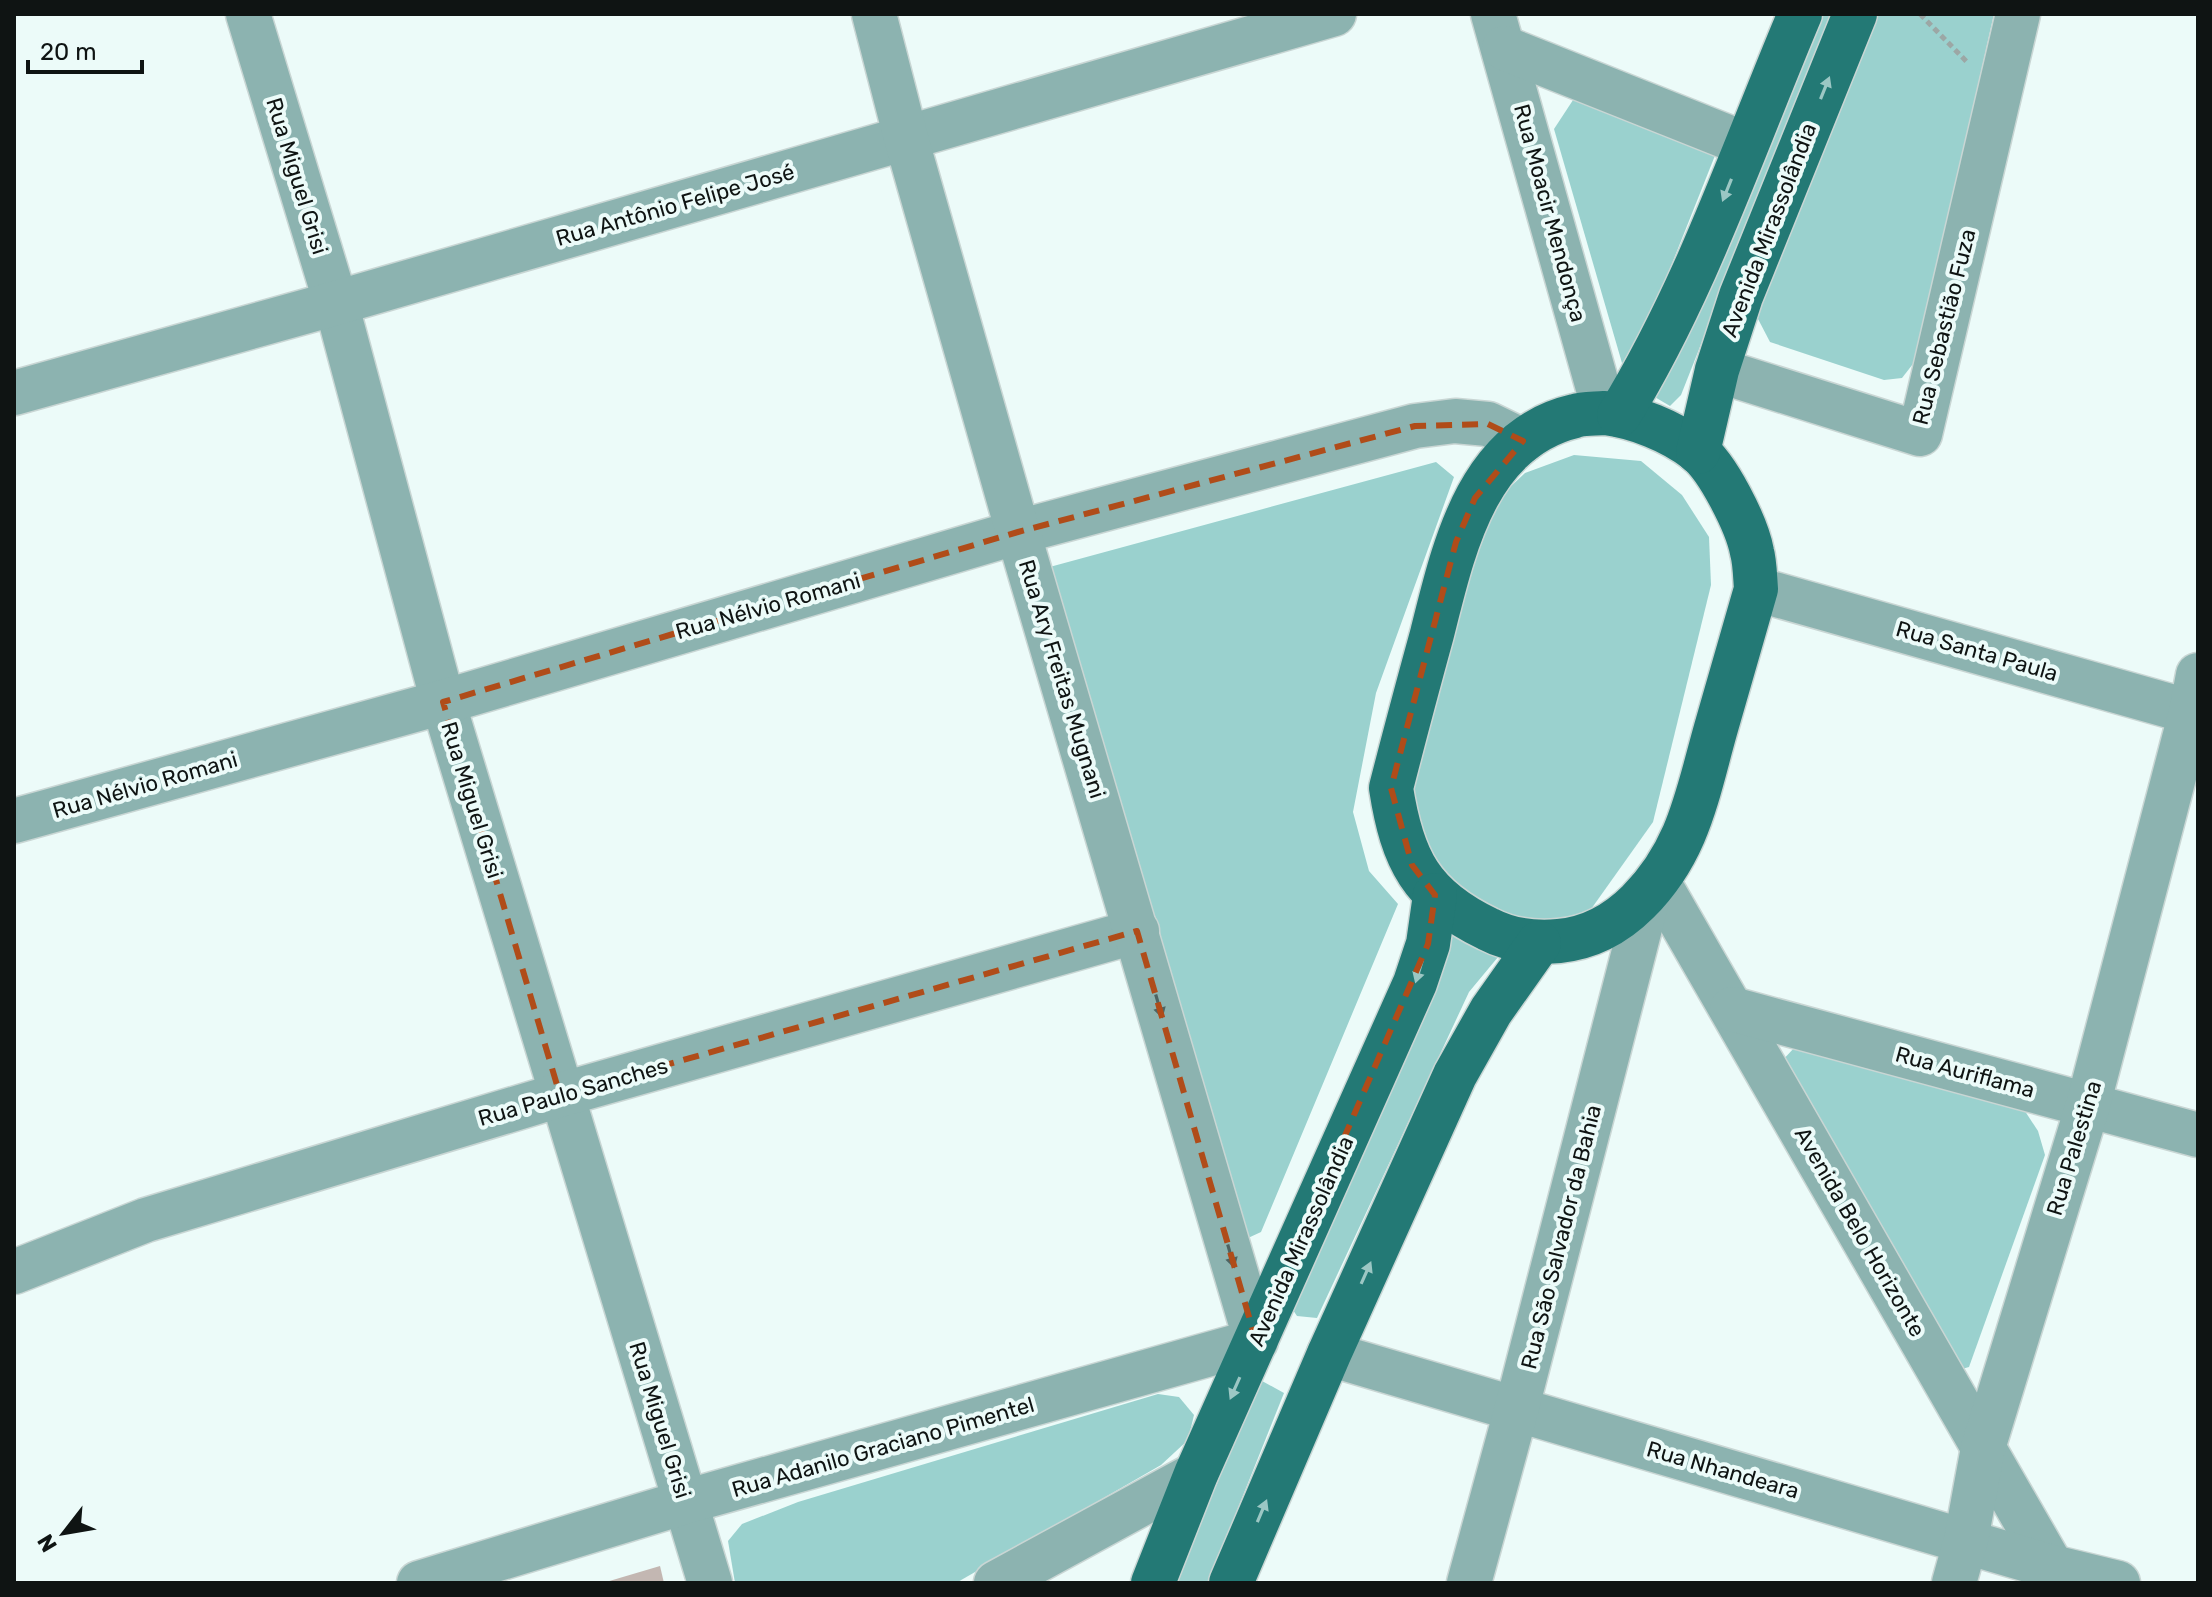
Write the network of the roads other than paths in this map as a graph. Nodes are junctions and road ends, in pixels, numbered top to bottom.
1 (248, 14) edge
2 (874, 14) edge
3 (1334, 14) edge
4 (1800, 14) edge
5 (1855, 14) edge
6 (2018, 14) edge
7 (1499, 31) edge
8 (906, 138) junction
9 (1745, 144) junction
10 (336, 303) junction
11 (1717, 370) junction
12 (14, 393) edge
13 (1612, 414) junction
14 (1523, 441) junction
15 (1698, 452) junction
16 (1018, 532) junction
17 (1756, 589) junction
18 (2196, 700) edge
19 (443, 702) junction
20 (14, 821) edge
21 (1654, 886) junction
22 (1435, 895) junction
23 (1137, 931) junction
24 (1539, 943) junction
25 (1732, 1009) junction
26 (560, 1095) junction
27 (2088, 1105) junction
28 (2198, 1135) edge
29 (14, 1272) edge
30 (1256, 1341) junction
31 (1329, 1354) junction
32 (1516, 1411) junction
33 (1983, 1448) junction
34 (1196, 1474) junction
35 (685, 1502) junction
36 (1966, 1540) junction
37 (2056, 1575) edge
38 (419, 1583) edge
39 (710, 1583) edge
40 (996, 1583) edge
41 (1153, 1583) edge
42 (1231, 1583) edge
43 (1469, 1583) edge
44 (1954, 1583) edge
45 (2118, 1583) edge

1 - 10 street, Rua Miguel Grisi
2 - 8 street, Rua Ary Freitas Mugnani
3 - 8 street, Rua Antônio Felipe José
4 - 9 main road
11 -> 5 main road, Avenida Mirassolândia
6 - 11 street, Rua Sebastião Fuza
7 - 9 street
7 - 13 street, Rua Moacir Mendonça
8 - 10 street, Rua Antônio Felipe José
8 - 16 street, Rua Ary Freitas Mugnani
9 -> 13 main road
10 - 12 street, Rua Antônio Felipe José
10 - 19 street, Rua Miguel Grisi
11 - 15 main road, Avenida Mirassolândia
13 - 14 main road
13 - 15 main road
14 - 16 street, Rua Nélvio Romani
14 - 22 main road
15 - 17 main road
16 - 19 street, Rua Nélvio Romani
16 - 23 street, Rua Ary Freitas Mugnani
17 - 18 street, Rua Santa Paula
17 - 21 main road
18 - 27 street, Rua Palestina
19 - 20 street, Rua Nélvio Romani
19 - 26 street, Rua Miguel Grisi
21 - 24 main road
21 - 25 street, Avenida Belo Horizonte
21 - 32 street, Rua São Salvador da Bahia
22 - 24 main road
22 -> 30 main road, Avenida Mirassolândia
23 - 26 street, Rua Paulo Sanches
23 -> 30 street, Rua Ary Freitas Mugnani
31 -> 24 main road
25 - 27 street, Rua Auriflama
25 - 33 street, Avenida Belo Horizonte
26 - 29 street, Rua Paulo Sanches
26 - 35 street, Rua Miguel Grisi
27 - 28 street, Rua Auriflama
27 - 33 street, Rua Palestina
30 -> 34 main road, Avenida Mirassolândia
30 - 35 street, Rua Adanilo Graciano Pimentel
31 - 32 street, Rua Nhandeara
42 -> 31 main road
32 - 36 street, Rua Nhandeara
32 - 43 street, Rua São Salvador da Bahia
33 - 36 street, Rua Palestina
33 - 37 street, Avenida Belo Horizonte
34 - 40 street
34 - 41 main road, Avenida Mirassolândia
35 - 38 street, Rua Adanilo Graciano Pimentel
35 - 39 street, Rua Miguel Grisi
36 - 37 street, Rua Nhandeara
36 - 44 street, Rua Palestina
37 - 45 street, Rua Nhandeara

